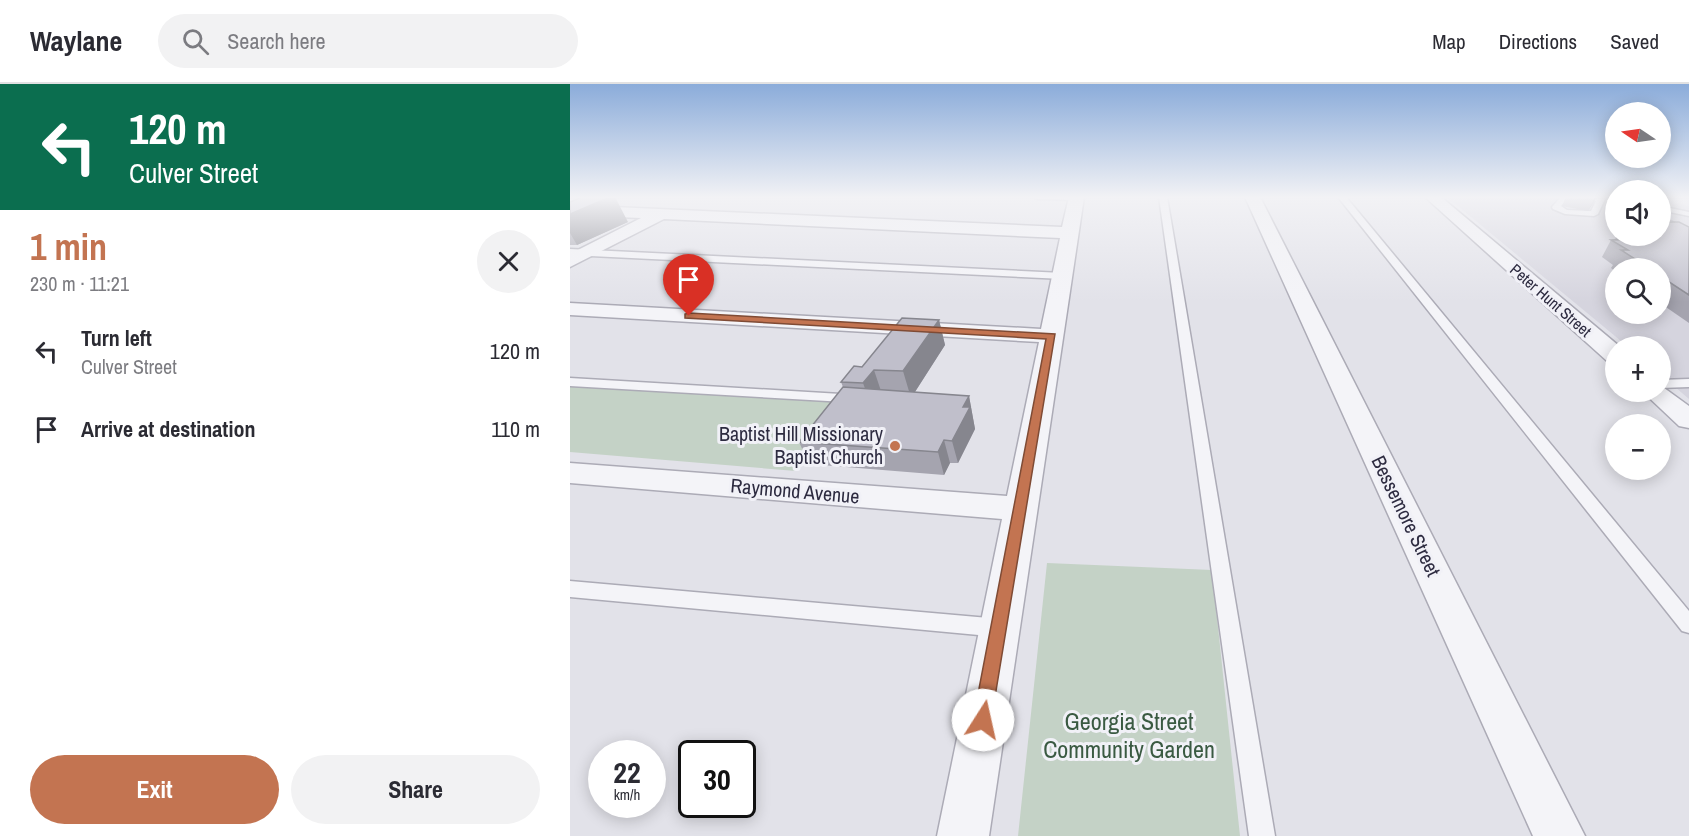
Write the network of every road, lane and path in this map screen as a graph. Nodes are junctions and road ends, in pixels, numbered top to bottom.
1 (623, 232) edge
2 (1049, 232) edge
3 (1168, 232) edge
4 (1269, 232) edge
5 (1370, 232) edge
6 (1473, 232) edge
7 (1070, 233) joint
8 (575, 255) edge
9 (1062, 276) junction
10 (570, 309) edge
11 (1052, 336) junction
12 (1605, 346) edge
13 (860, 380) edge
14 (570, 382) edge
15 (1689, 383) edge
16 (1671, 384) edge
17 (1668, 402) edge
18 (1689, 420) edge
19 (570, 473) edge
20 (1021, 509) junction
21 (570, 589) edge
22 (1689, 625) edge
23 (1000, 628) junction
24 (963, 836) edge
25 (1262, 836) edge
26 (1559, 836) edge

1 - 8 street
2 - 7 street
3 - 25 lane
4 - 26 street, Bessemore Street
5 - 22 lane
6 - 12 street, Peter Hunt Street
7 - 9 street
8 - 9 lane
9 - 11 street
10 - 11 street
11 - 20 street
13 - 14 lane
15 - 16 lane
17 - 18 street
19 - 20 street, Raymond Avenue
20 - 23 street
21 - 23 lane
23 - 24 street

